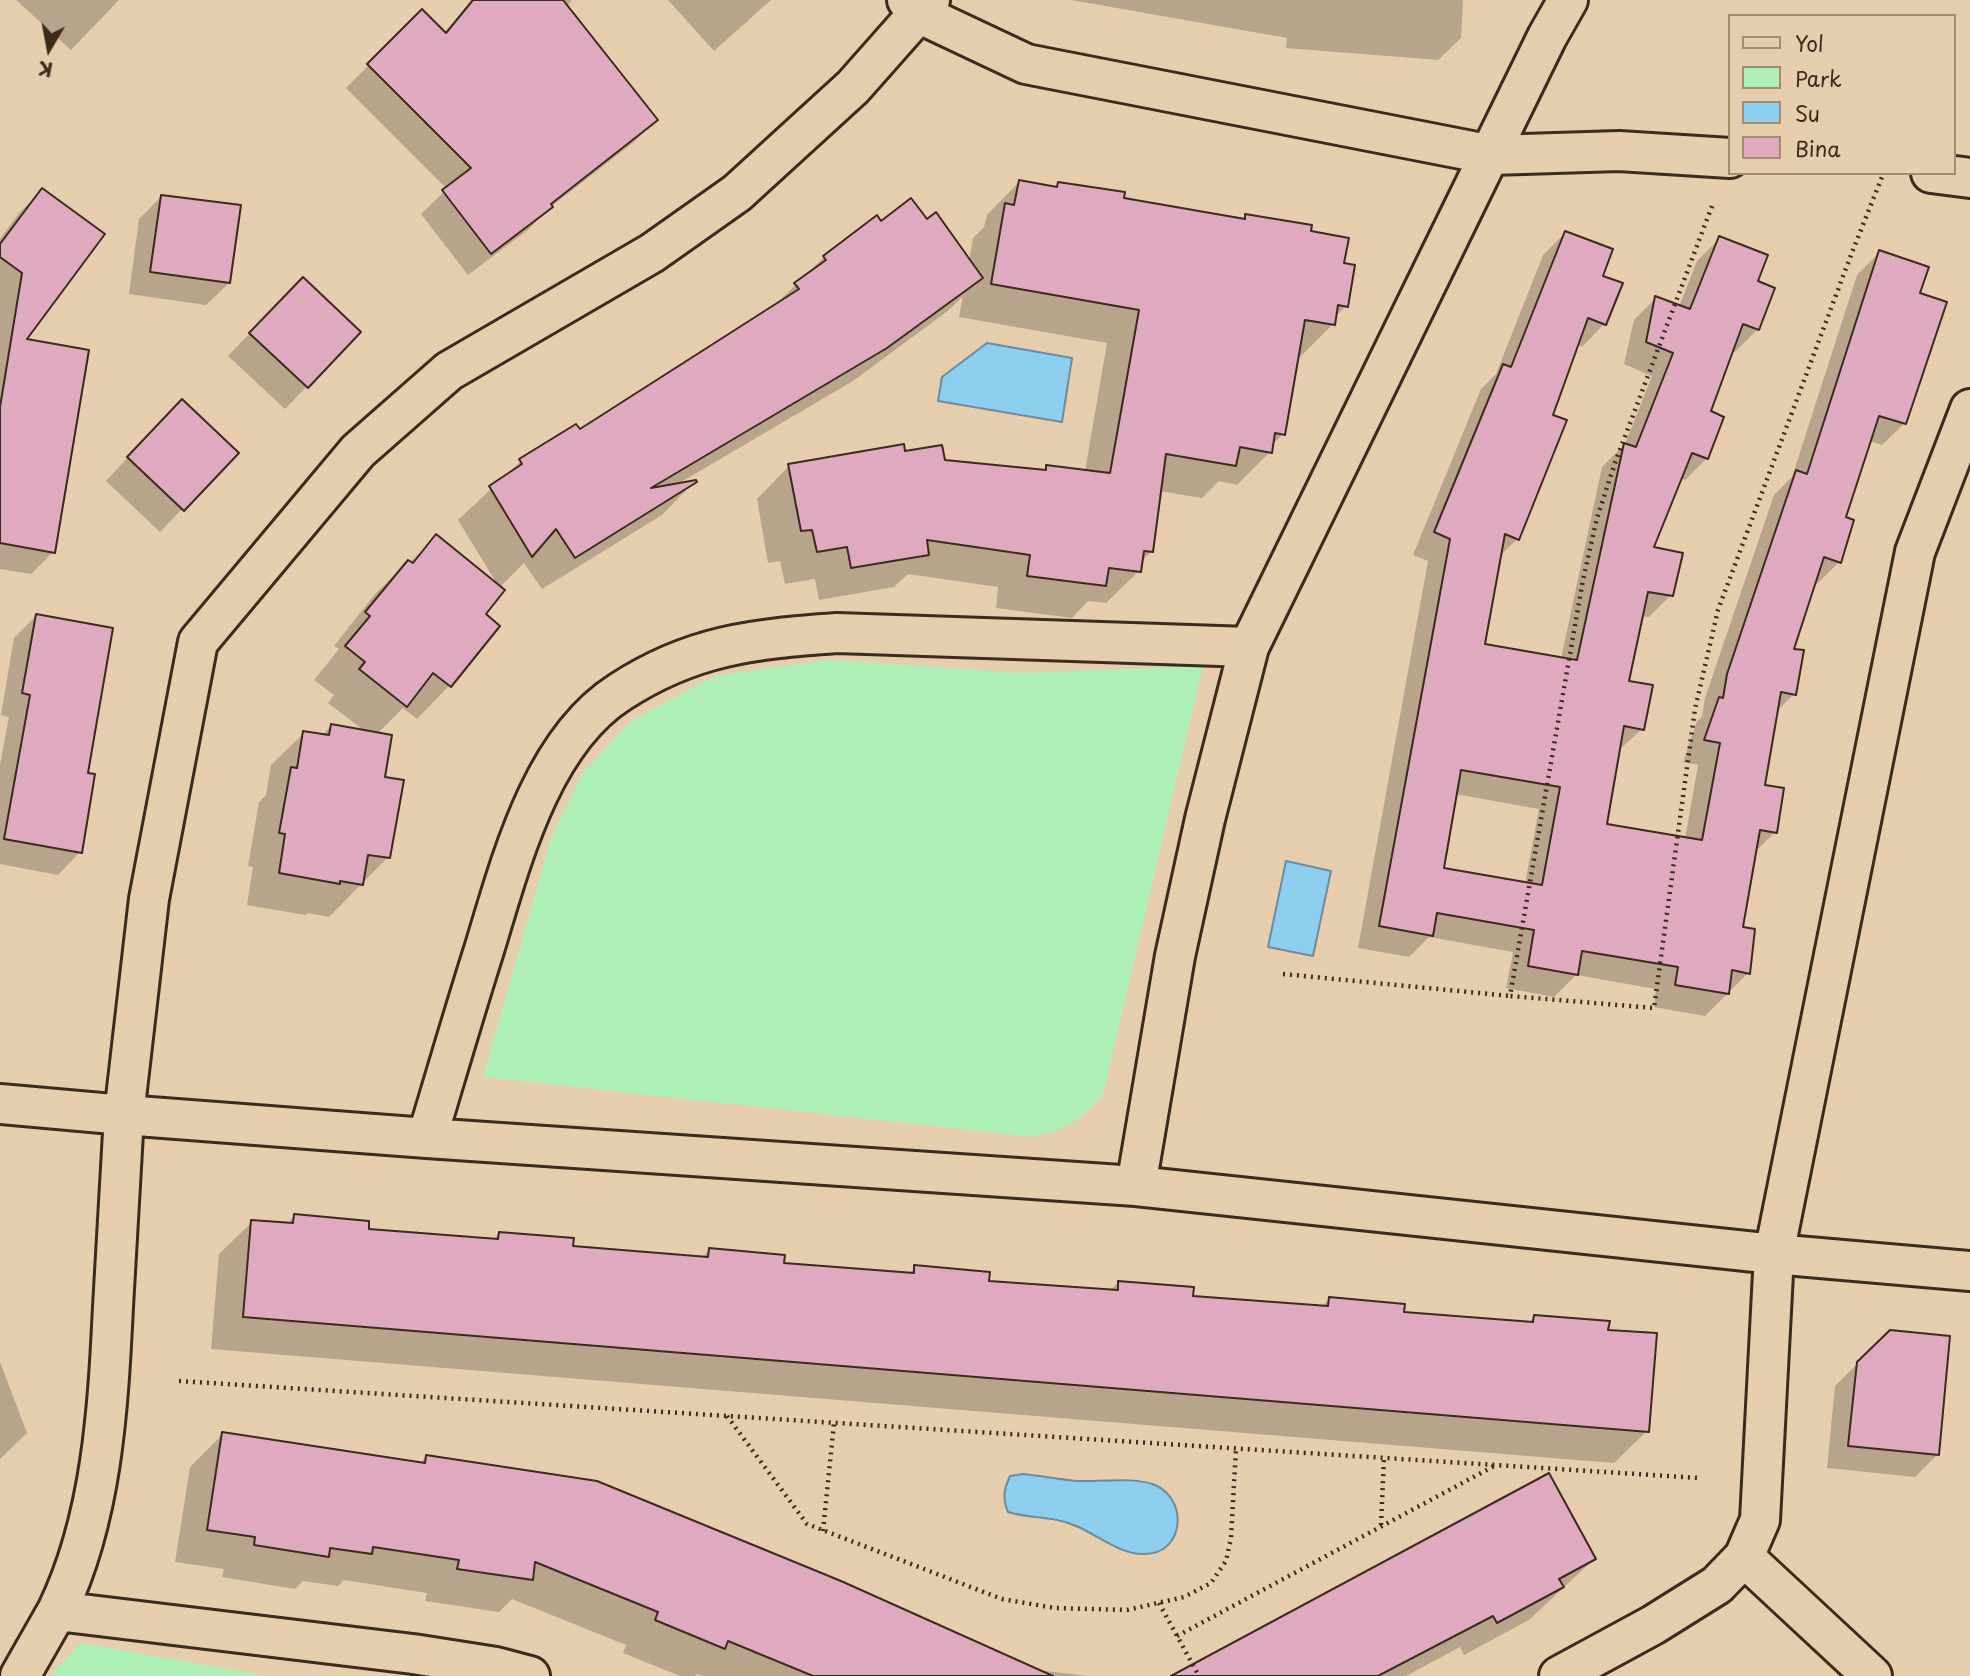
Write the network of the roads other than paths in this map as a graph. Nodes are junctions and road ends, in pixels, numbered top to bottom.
1 (1568, 0) edge
2 (919, 4) edge
3 (1492, 155) junction
4 (1728, 158) edge
5 (1947, 175) edge
6 (1970, 178) edge
7 (1970, 409) edge
8 (1250, 647) junction
9 (0, 1104) edge
10 (124, 1115) junction
11 (428, 1138) junction
12 (1136, 1186) junction
13 (1774, 1254) junction
14 (1970, 1270) edge
15 (1744, 1557) junction
16 (57, 1611) junction
17 (20, 1676) edge
18 (530, 1676) edge
19 (1559, 1676) edge
20 (1872, 1676) edge

1 - 3 street
2 - 3 street
2 - 10 street
3 - 4 street
3 - 8 street
5 - 6 street
7 - 13 street
8 - 11 street
8 - 12 street
9 - 10 street
10 - 11 street
10 - 16 street
11 - 12 street
12 - 13 street
13 - 14 street
13 - 15 street
15 - 19 street
15 - 20 street
16 - 17 street
16 - 18 street

